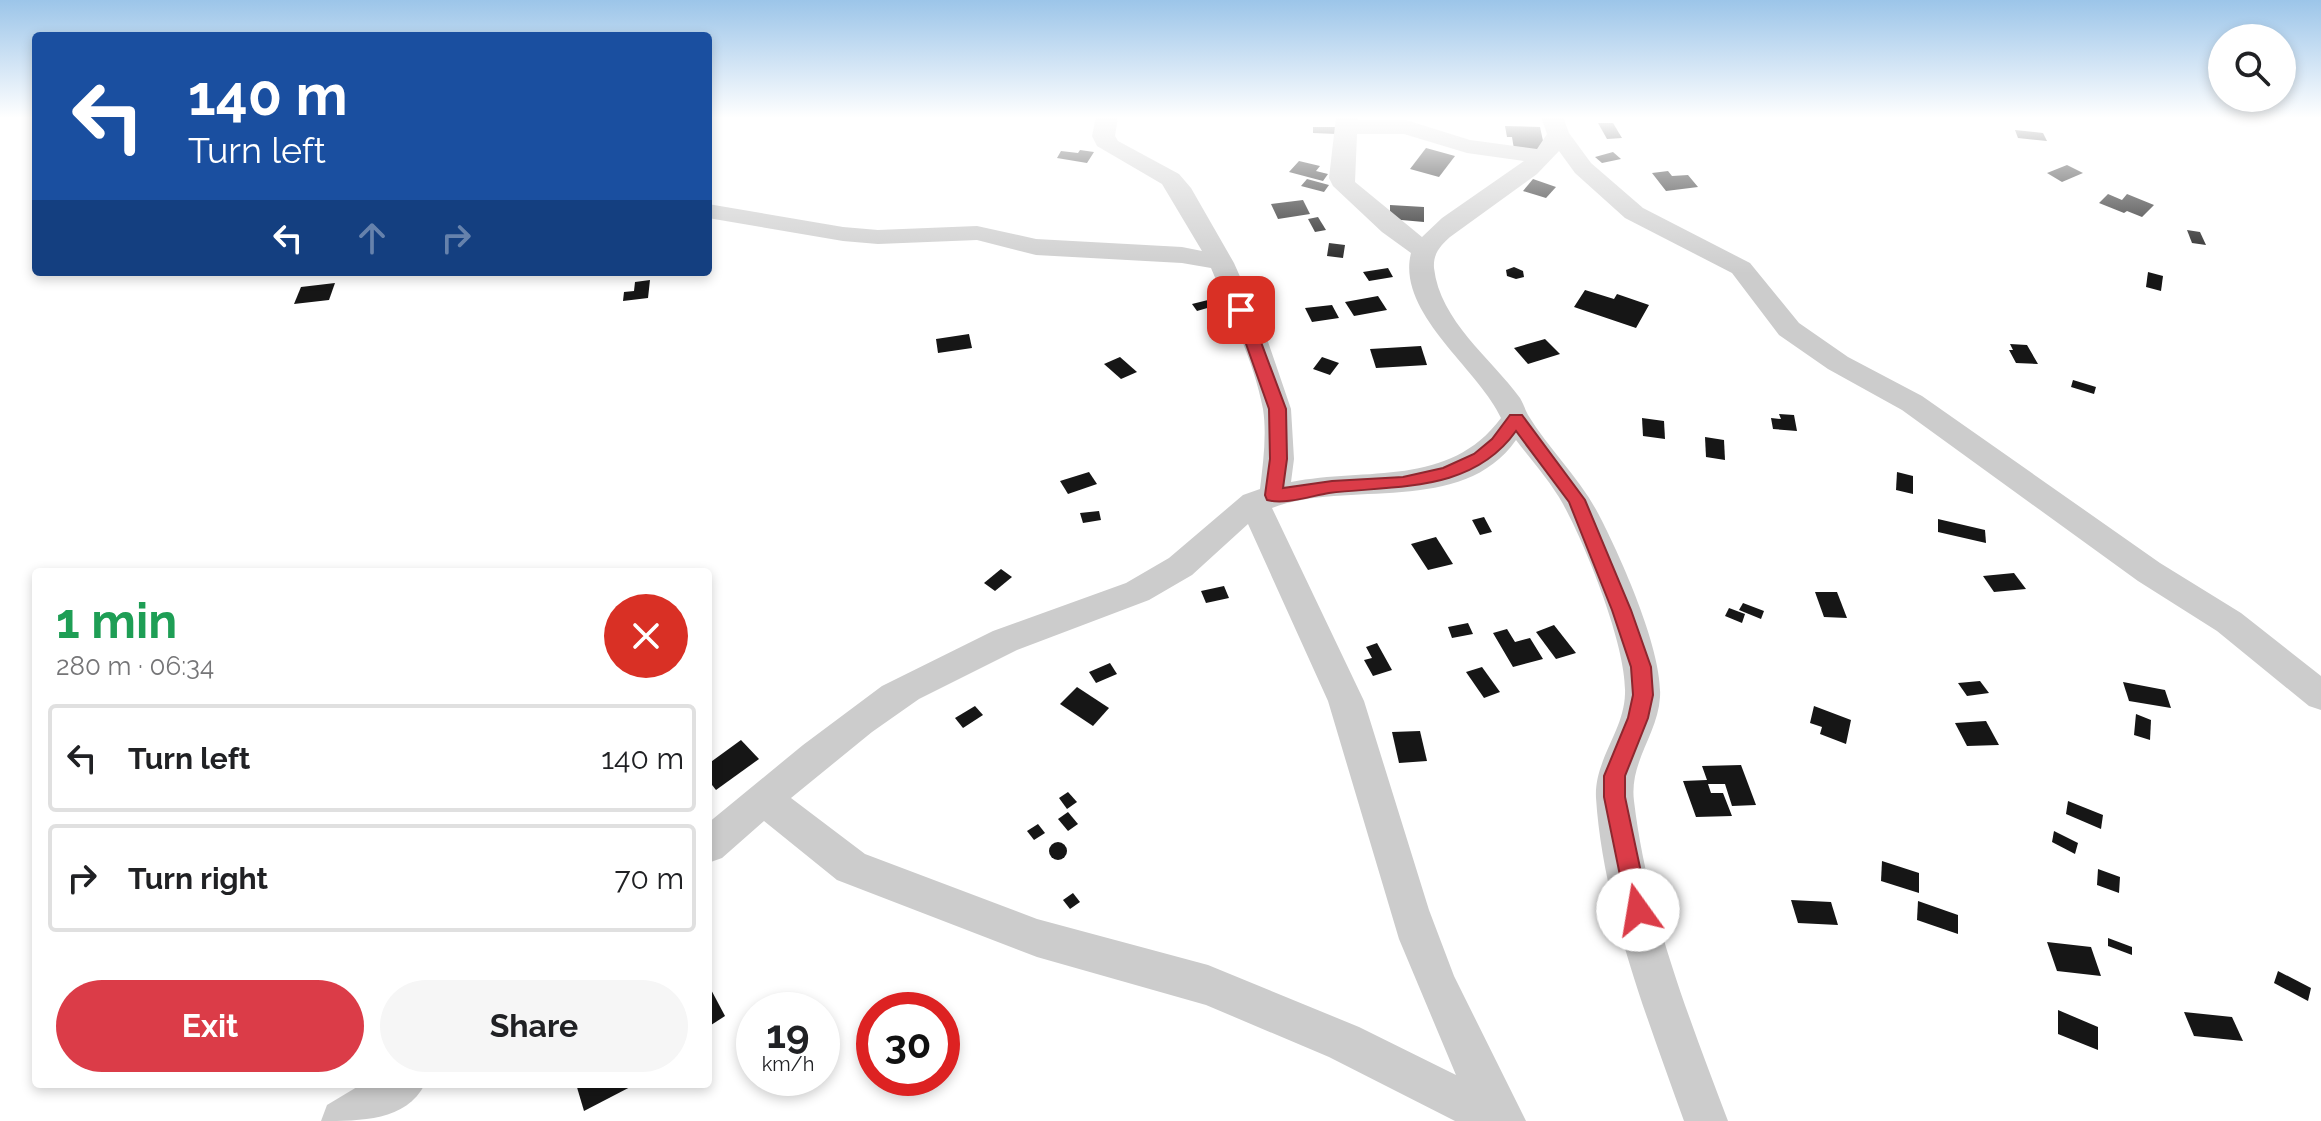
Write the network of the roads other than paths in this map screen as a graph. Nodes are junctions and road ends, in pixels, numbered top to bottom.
1 (1160, 169) edge
2 (1342, 169) edge
3 (1513, 169) edge
4 (1584, 169) edge
5 (712, 212) edge
6 (1424, 250) junction
7 (1221, 263) junction
8 (1516, 419) junction
9 (1264, 499) junction
10 (2321, 696) edge
11 (764, 799) junction
12 (712, 843) edge
13 (397, 1088) edge
14 (343, 1121) edge
15 (1503, 1121) edge
16 (1706, 1121) edge

1 - 7 street
2 - 6 street
3 - 6 street
4 - 10 street
5 - 7 street
6 - 8 street
7 - 9 street
8 - 9 street
8 - 16 street
9 - 11 street
9 - 15 street
11 - 12 street
11 - 15 street
13 - 14 street

